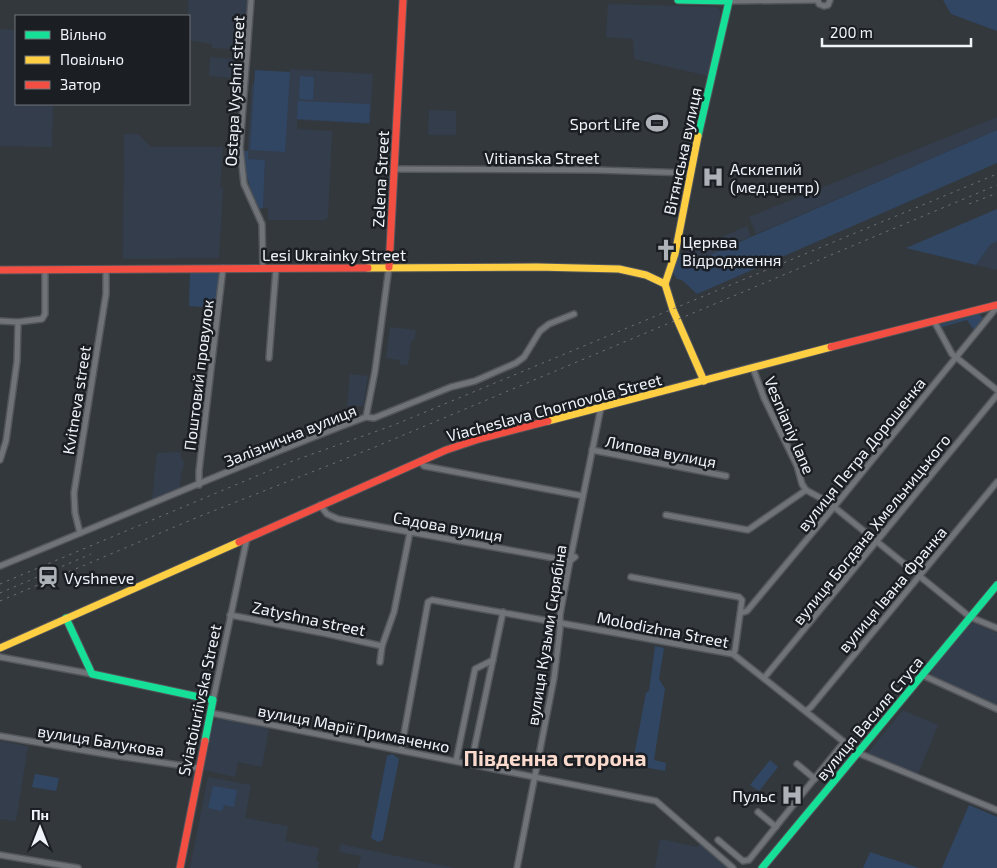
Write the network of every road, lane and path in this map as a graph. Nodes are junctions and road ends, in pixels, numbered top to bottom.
1 (250, 0) edge
2 (403, 0) edge
3 (678, 0) edge
4 (818, 0) edge
5 (830, 0) edge
6 (729, 1) edge
7 (394, 170) junction
8 (690, 173) junction
9 (389, 267) junction
10 (223, 268) junction
11 (263, 268) junction
12 (276, 268) junction
13 (45, 270) junction
14 (106, 270) junction
15 (0, 271) edge
16 (665, 284) junction
17 (997, 306) edge
18 (574, 314) dead end
19 (0, 321) edge
20 (934, 321) junction
21 (18, 322) junction
22 (269, 358) dead end
23 (956, 358) junction
24 (753, 368) junction
25 (704, 381) junction
26 (997, 390) edge
27 (997, 395) edge
28 (601, 407) junction
29 (366, 417) junction
30 (592, 450) junction
31 (0, 460) edge
32 (420, 461) junction
33 (726, 476) dead end
34 (997, 482) edge
35 (199, 485) junction
36 (806, 490) junction
37 (583, 496) junction
38 (320, 505) junction
39 (834, 507) junction
40 (666, 514) dead end
41 (410, 532) junction
42 (80, 533) junction
43 (247, 538) junction
44 (876, 543) junction
45 (572, 559) junction
46 (0, 566) edge
47 (918, 576) junction
48 (631, 577) dead end
49 (997, 585) edge
50 (503, 612) junction
51 (740, 613) junction
52 (230, 615) junction
53 (970, 617) junction
54 (66, 618) junction
55 (560, 622) junction
56 (997, 628) edge
57 (382, 646) junction
58 (0, 648) edge
59 (733, 654) junction
60 (0, 657) edge
61 (493, 660) junction
62 (380, 662) dead end
63 (92, 674) junction
64 (922, 675) junction
65 (764, 678) junction
66 (213, 700) junction
67 (997, 709) edge
68 (806, 711) junction
69 (211, 713) junction
70 (0, 736) edge
71 (844, 742) junction
72 (401, 750) junction
73 (858, 752) junction
74 (456, 761) junction
75 (471, 764) junction
76 (797, 764) dead end
77 (199, 768) junction
78 (535, 776) junction
79 (815, 779) junction
80 (997, 810) edge
81 (758, 812) dead end
82 (776, 827) junction
83 (718, 840) dead end
84 (0, 855) edge
85 (78, 868) edge
86 (180, 868) edge
87 (517, 868) edge
88 (733, 868) edge
89 (762, 868) edge

1 - 11 street, Ostapa Vyshni street
2 - 7 street, Zelena Street
3 - 6 street
4 - 5 street
4 - 6 street
6 - 8 street, Вітянська вулиця
7 - 8 street, Vitianska Street
7 - 9 street, Zelena Street
8 - 16 street, Вітянська вулиця
9 - 12 street, Lesi Ukrainky Street
9 - 16 street, Lesi Ukrainky Street
9 - 29 street, Zelena Street
10 - 11 street, Lesi Ukrainky Street
10 - 14 street, Lesi Ukrainky Street
10 - 35 street, Поштовий провулок
11 - 12 street, Lesi Ukrainky Street
12 - 22 street
13 - 14 street, Lesi Ukrainky Street
13 - 15 street, Lesi Ukrainky Street
13 - 21 street
14 - 42 street, Kvitneva street
16 - 25 street
17 - 20 street, Viacheslava Chornovola Street
17 - 23 street, вулиця Петра Дорошенка
18 - 29 street, Залізнична вулиця
19 - 21 street
20 - 23 street
20 - 24 street, Viacheslava Chornovola Street
21 - 31 street
23 - 26 street
23 - 39 street, вулиця Петра Дорошенка
24 - 25 street, Viacheslava Chornovola Street
24 - 36 street, Vesnianiy lane
25 - 28 street, Viacheslava Chornovola Street
27 - 44 street, вулиця Богдана Хмельницького
28 - 30 street, вулиця Кузьми Скрябіна
28 - 32 street, Viacheslava Chornovola Street
29 - 35 street, Залізнична вулиця
30 - 33 street, Липова вулиця
30 - 37 street, вулиця Кузьми Скрябіна
32 - 37 street
32 - 38 street, Viacheslava Chornovola Street
34 - 47 street, вулиця Івана Франка
35 - 42 street, Залізнична вулиця
36 - 39 street
36 - 40 street
37 - 45 street, вулиця Кузьми Скрябіна
38 - 41 street, Садова вулиця
38 - 43 street, Viacheslava Chornovola Street
39 - 44 street
39 - 51 street, вулиця Петра Дорошенка
41 - 45 street, Садова вулиця
41 - 57 street, Zatyshna street
42 - 46 street, Залізнична вулиця
43 - 52 street, Sviatoiuriivska Street
43 - 54 street, Viacheslava Chornovola Street
44 - 47 street
44 - 65 street, вулиця Богдана Хмельницького
45 - 55 street, вулиця Кузьми Скрябіна
47 - 53 street
47 - 68 street, вулиця Івана Франка
48 - 51 street
49 - 53 street, вулиця Василя Стуса
50 - 55 street, Molodizhna Street
50 - 61 street
50 - 72 street, Molodizhna Street
51 - 59 street
52 - 57 street, Zatyshna street
52 - 66 street, Sviatoiuriivska Street
53 - 56 street
53 - 64 street, вулиця Василя Стуса
54 - 58 street, Viacheslava Chornovola Street
54 - 63 street
55 - 59 street, Molodizhna Street
55 - 78 street, вулиця Кузьми Скрябіна
57 - 62 street, Zatyshna street
59 - 65 street, Molodizhna Street
60 - 63 street
61 - 74 street
61 - 75 street
63 - 66 street
64 - 67 street
64 - 73 street, вулиця Василя Стуса
65 - 68 street, Molodizhna Street
66 - 69 street, Sviatoiuriivska Street
68 - 71 street, Molodizhna Street
69 - 72 street, вулиця Марії Примаченко
69 - 77 street, Sviatoiuriivska Street
70 - 77 street, вулиця Балукова
71 - 73 street, Molodizhna Street
71 - 79 street
72 - 74 street, вулиця Марії Примаченко
73 - 80 street, Molodizhna Street
73 - 89 street, вулиця Василя Стуса
74 - 75 street, вулиця Марії Примаченко
75 - 78 street, вулиця Марії Примаченко
76 - 79 street
77 - 86 street, Sviatoiuriivska Street
78 - 87 street, вулиця Кузьми Скрябіна
78 - 88 street, вулиця Марії Примаченко
79 - 82 street
81 - 82 street
82 - 83 street
84 - 85 street

